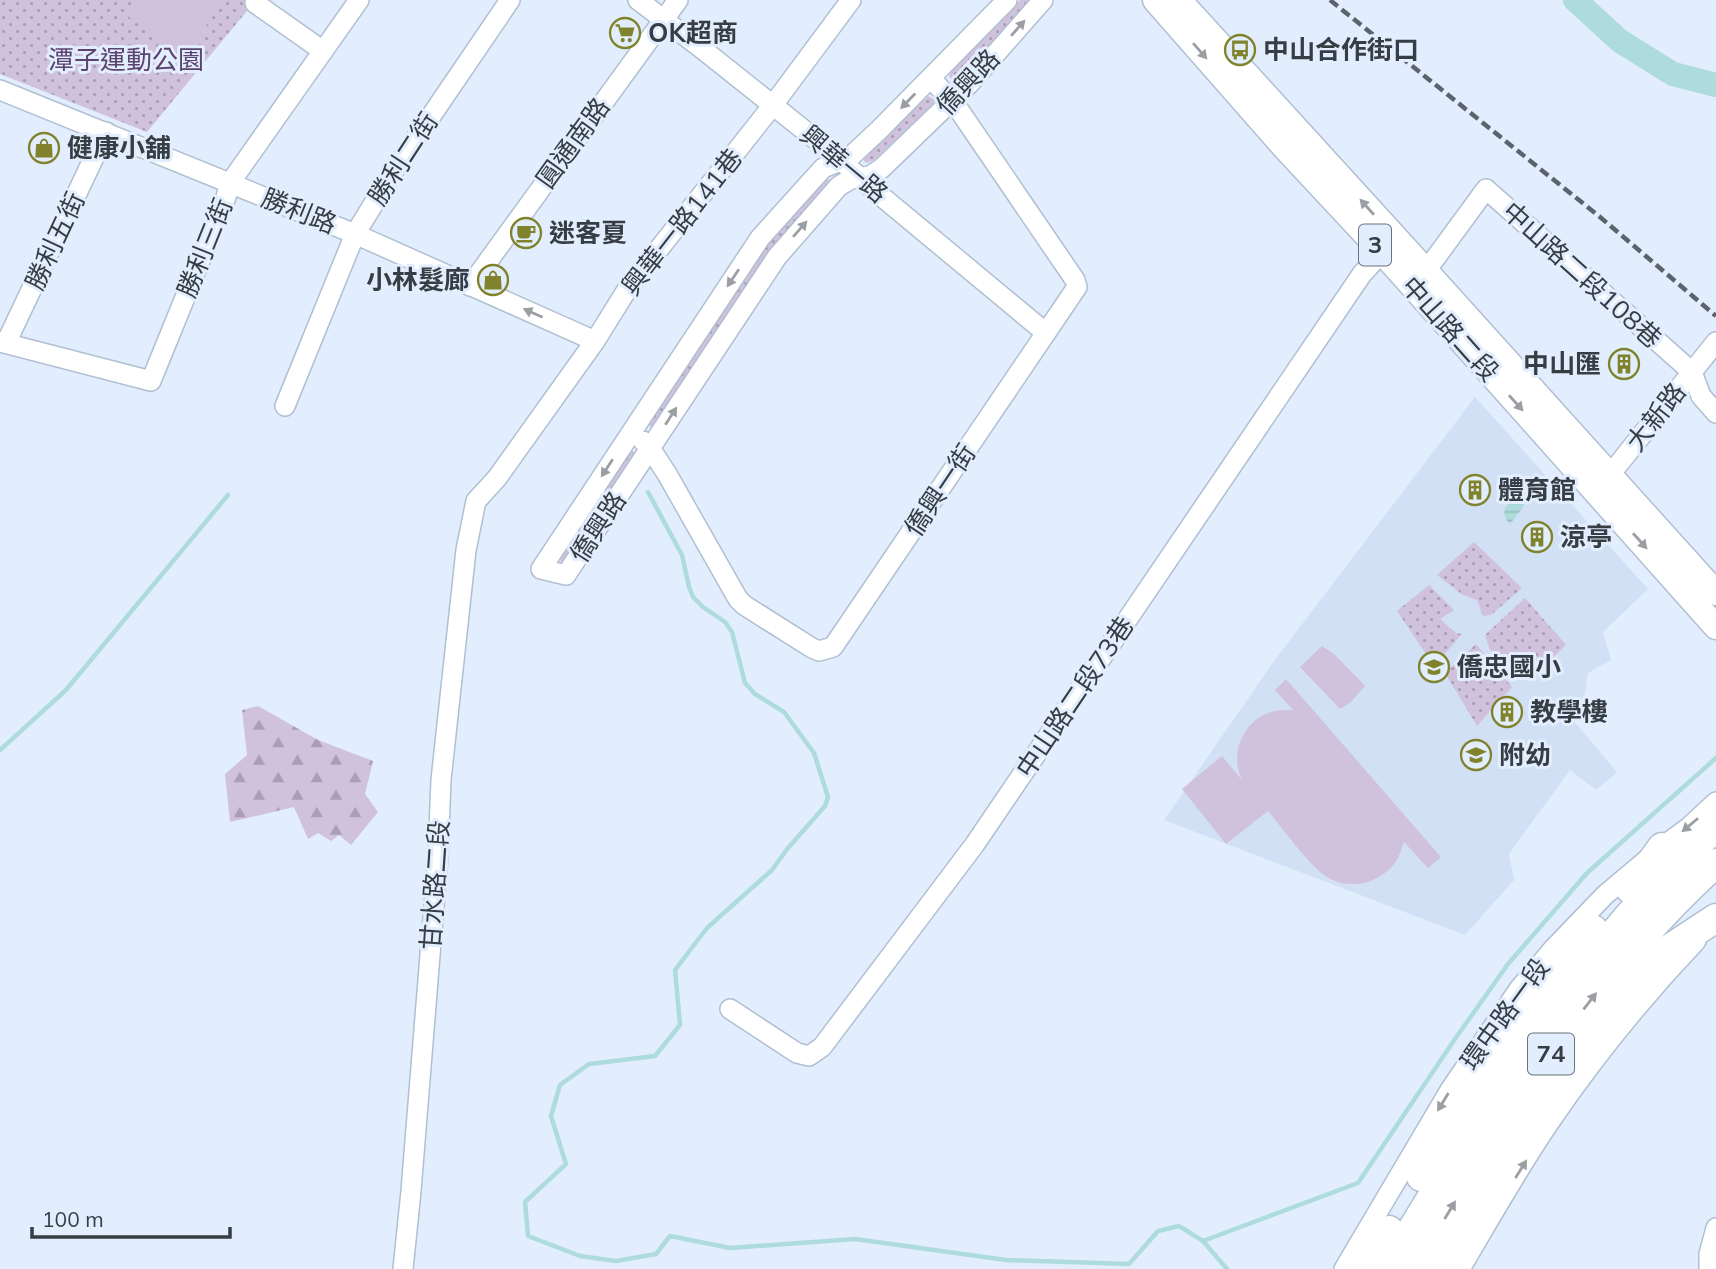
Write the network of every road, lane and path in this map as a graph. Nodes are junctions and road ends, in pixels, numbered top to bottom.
1 (359, 0) edge
2 (510, 0) edge
3 (638, 0) edge
4 (678, 0) edge
5 (851, 0) edge
6 (1007, 0) edge
7 (1043, 0) edge
8 (1155, 0) edge
9 (1179, 0) edge
10 (255, 3) dead end
11 (663, 19) junction
12 (323, 51) junction
13 (930, 78) junction
14 (0, 90) edge
15 (951, 101) junction
16 (773, 105) junction
17 (106, 132) junction
18 (842, 161) junction
19 (860, 177) junction
20 (230, 183) junction
21 (355, 234) junction
22 (1382, 252) junction
23 (1426, 271) junction
24 (470, 286) junction
25 (1046, 334) junction
26 (595, 341) junction
27 (1716, 342) edge
28 (3, 343) edge
29 (1692, 372) junction
30 (285, 406) dead end
31 (1716, 413) edge
32 (632, 431) junction
33 (650, 448) junction
34 (1602, 483) junction
35 (476, 501) joint
36 (1716, 593) edge
37 (1716, 627) edge
38 (1716, 802) edge
39 (1716, 828) edge
40 (1662, 847) junction
41 (1716, 863) edge
42 (1716, 919) edge
43 (730, 1009) dead end
44 (1716, 1228) edge
45 (402, 1269) edge
46 (1344, 1269) edge
47 (1366, 1269) edge
48 (1388, 1269) edge
49 (1415, 1269) edge
50 (1439, 1269) edge
51 (1460, 1269) edge
52 (1709, 1269) edge

1 - 12 street, 勝利三街
2 - 21 street, 勝利二街
3 - 11 street, 興華一路
4 - 11 street, 圓通南路
5 - 16 street, 興華一路141巷
6 - 13 street, 僑興路
15 -> 7 street, 僑興路
8 -> 22 main road, 中山路二段 / 3
23 -> 9 main road, 中山路二段 / 3
10 - 12 street
11 - 16 street, 興華一路
11 - 24 street, 圓通南路
12 - 20 street, 勝利三街
13 - 15 street, 僑興一街
13 -> 18 street, 僑興路
14 - 17 street, 勝利路
15 - 19 street, 僑興路
15 - 25 street, 僑興一街
16 - 18 street, 興華一路
16 - 26 street, 興華一路141巷
17 - 20 street, 勝利路
17 - 28 street, 勝利五街
18 - 19 street, 興華一路
18 -> 32 street, 僑興路
19 - 25 street, 興華一路
33 -> 19 street, 僑興路
20 - 21 street, 勝利路
20 - 28 street, 勝利三街
21 - 24 street, 勝利路
21 - 30 street, 勝利二街
22 -> 34 main road, 中山路二段 / 3
22 - 43 street, 中山路二段73巷
23 - 29 street, 中山路二段108巷
23 - 34 main road, 中山路二段 / 3
26 -> 24 street, 勝利路
25 - 33 street, 僑興一街
26 - 35 street, 興華一路141巷
27 - 29 street, 大新路
29 - 31 street
29 - 34 street, 大新路
32 - 33 street, 僑興一街
32 -> 33 street, 僑興路
34 - 36 main road, 中山路二段 / 3
34 -> 37 main road, 中山路二段 / 3
35 - 45 street, 甘水路二段
38 -> 40 street, 環中路一段
39 - 48 highway, 74
40 -> 46 street, 環中路一段
40 - 47 highway
49 -> 41 highway, 74
42 - 50 highway
51 -> 42 street
44 - 52 street

